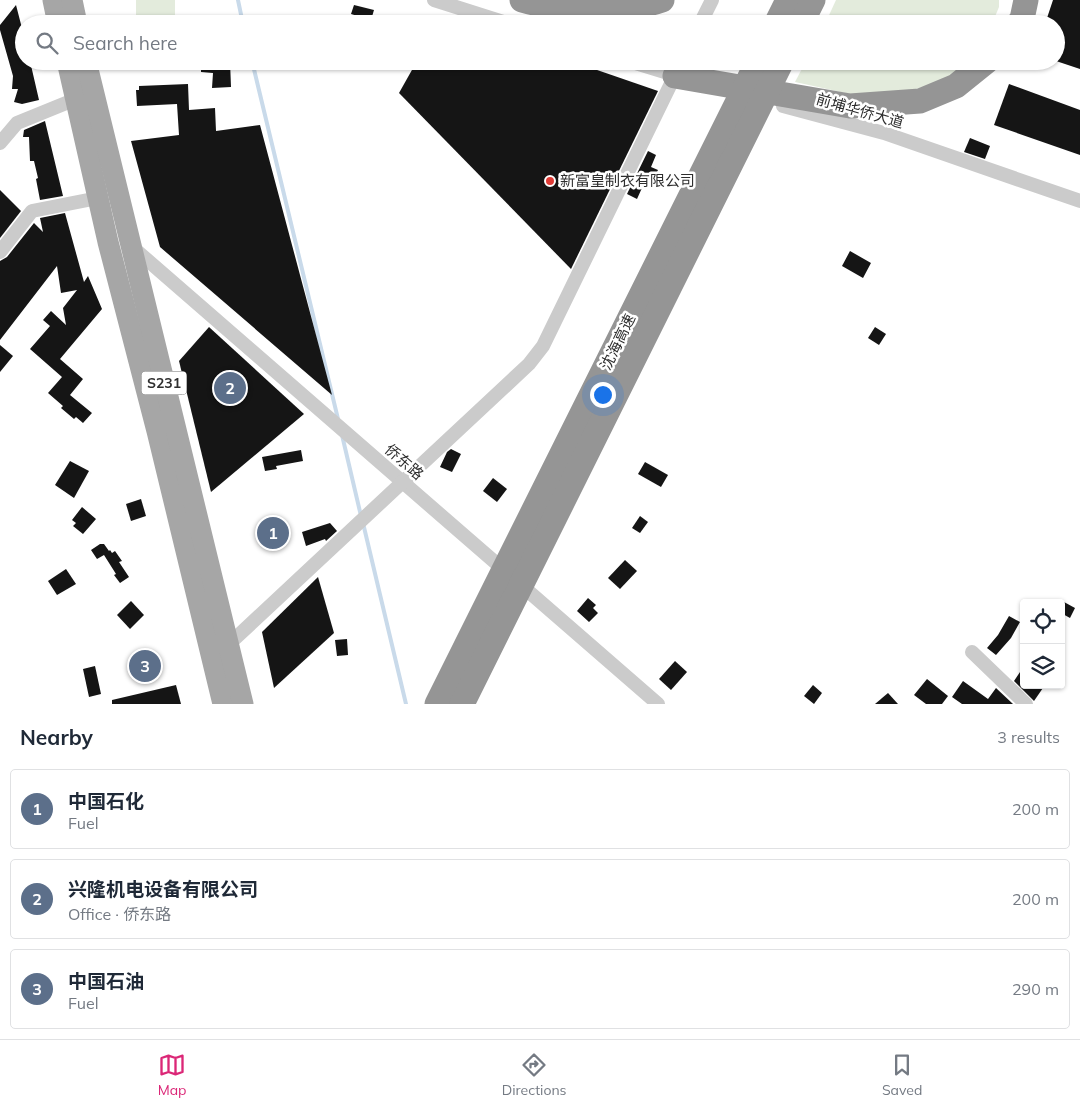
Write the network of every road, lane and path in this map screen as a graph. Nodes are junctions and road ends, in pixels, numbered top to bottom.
1 (53, 0) edge
2 (72, 0) edge
3 (434, 0) edge
4 (522, 0) edge
5 (662, 0) edge
6 (712, 0) edge
7 (788, 0) edge
8 (814, 0) edge
9 (1026, 0) edge
10 (56, 15) edge
11 (75, 15) edge
12 (482, 15) edge
13 (704, 15) edge
14 (780, 15) edge
15 (806, 15) edge
16 (1023, 15) edge
17 (69, 70) edge
18 (88, 70) edge
19 (677, 70) edge
20 (684, 70) edge
21 (687, 70) edge
22 (754, 70) edge
23 (778, 70) edge
24 (976, 70) edge
25 (76, 99) junction
26 (0, 143) edge
27 (98, 198) junction
28 (1080, 201) edge
29 (130, 244) junction
30 (0, 252) edge
31 (403, 482) junction
32 (228, 645) junction
33 (972, 652) dead end
34 (223, 704) edge
35 (243, 704) edge
36 (437, 704) edge
37 (462, 704) edge
38 (658, 704) edge
39 (1026, 704) edge

1 - 10 main road
2 - 11 main road
3 - 12 street
4 - 5 highway
6 - 13 street
7 - 14 highway
8 - 15 highway
9 - 16 highway
17 - 25 main road, S231
18 - 29 main road, S231
19 - 31 street
20 - 28 street, 前埔华侨大道
21 - 24 highway
22 - 36 highway, 沈海高速, bridge
23 - 37 highway, 沈海高速, bridge
25 - 26 street
25 - 27 main road, S231
27 - 30 street
27 - 34 main road, S231
29 - 31 street, 侨东路
29 - 32 main road, S231
31 - 32 street
31 - 38 street, 侨东路
32 - 35 main road, S231
33 - 39 street

